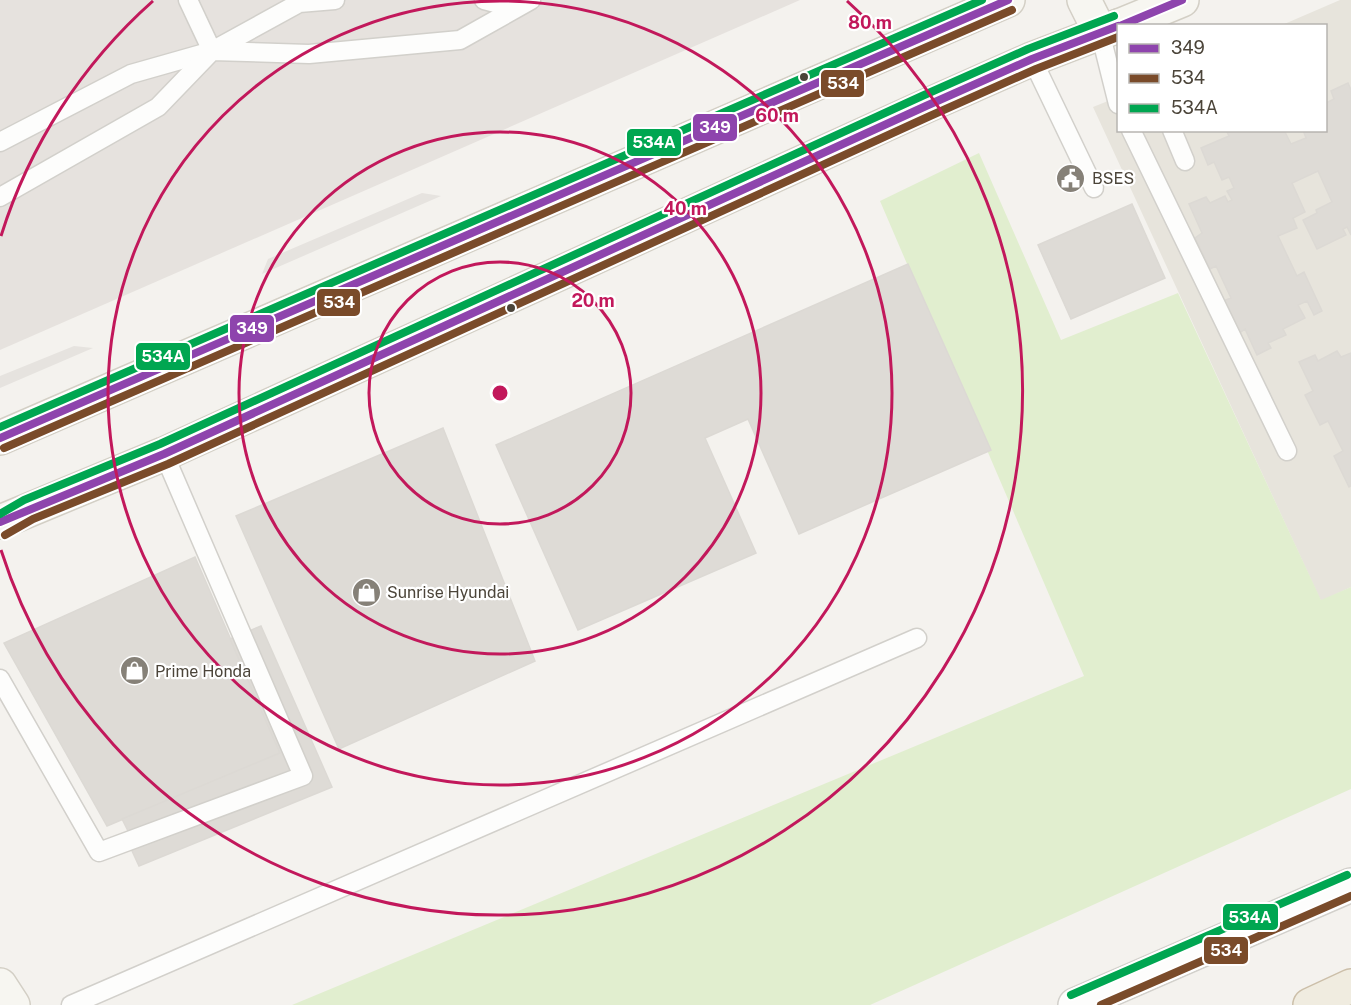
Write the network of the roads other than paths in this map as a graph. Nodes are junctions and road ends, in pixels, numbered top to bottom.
1 (188, 0) edge
2 (335, 0) edge
3 (484, 0) edge
4 (531, 0) edge
5 (1008, 0) edge
6 (1084, 0) edge
7 (1182, 0) edge
8 (514, 8) junction
9 (1123, 24) edge
10 (1117, 25) edge
11 (1117, 26) edge
12 (212, 51) junction
13 (1032, 59) junction
14 (1132, 132) edge
15 (1173, 132) edge
16 (0, 142) edge
17 (1185, 161) dead end
18 (1094, 188) dead end
19 (0, 197) edge
20 (0, 438) edge
21 (1287, 451) dead end
22 (164, 454) junction
23 (9, 519) edge
24 (917, 638) dead end
25 (0, 679) edge
26 (1351, 885) edge
27 (0, 985) edge
28 (1351, 986) edge
29 (13, 1005) edge
30 (71, 1005) edge
31 (1075, 1005) edge
32 (1310, 1005) edge

1 - 12 lane
2 - 12 lane
3 - 8 lane
4 - 8 lane
5 - 20 main road
6 - 10 main road
7 - 9 main road
8 - 12 lane
11 - 13 main road
12 - 16 lane
12 - 19 lane
13 - 18 lane
13 - 22 main road
14 - 21 lane
15 - 17 lane
22 - 23 main road
22 - 25 lane
24 - 30 lane
26 - 31 street
27 - 29 main road
28 - 32 highway

